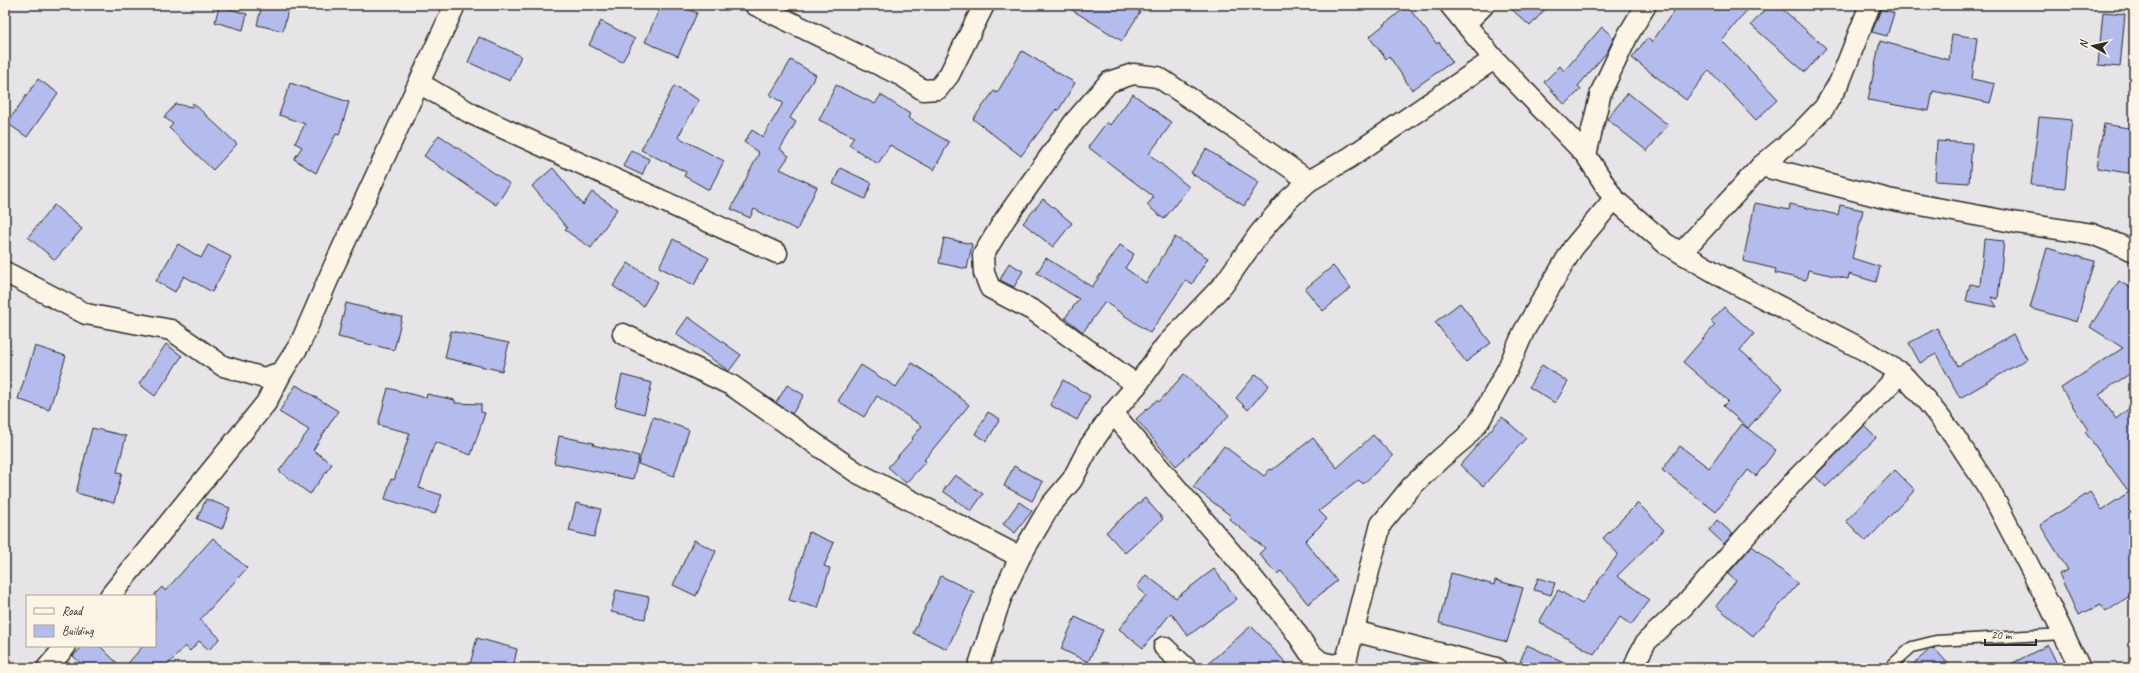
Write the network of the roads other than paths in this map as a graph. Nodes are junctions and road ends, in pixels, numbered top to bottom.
1 (455, 5) edge
2 (756, 5) edge
3 (984, 5) edge
4 (1450, 5) edge
5 (1484, 5) edge
6 (1646, 5) edge
7 (1870, 5) edge
8 (1465, 24) junction
9 (1494, 59) junction
10 (419, 83) junction
11 (1586, 154) junction
12 (1761, 166) junction
13 (1310, 181) junction
14 (1614, 199) junction
15 (2134, 251) edge
16 (777, 253) dead end
17 (1681, 253) junction
18 (5, 272) edge
19 (623, 334) dead end
20 (282, 372) junction
21 (1900, 373) junction
22 (1137, 384) junction
23 (1112, 413) junction
24 (1020, 557) junction
25 (111, 595) edge
26 (1354, 631) junction
27 (2064, 634) junction
28 (65, 647) edge
29 (1164, 647) dead end
30 (1428, 660) edge
31 (1894, 663) dead end
32 (47, 668) edge
33 (978, 668) edge
34 (1186, 668) edge
35 (1496, 668) edge
36 (1634, 668) edge
37 (2080, 668) edge

1 - 10 street
2 - 3 street
4 - 8 street
5 - 8 street
6 - 11 street
7 - 12 street
8 - 9 street
9 - 11 street
9 - 13 street
10 - 16 street
10 - 20 street
11 - 14 street
12 - 15 street
12 - 17 street
13 - 22 street
13 - 22 street
14 - 17 street
14 - 26 street
17 - 21 street
18 - 20 street
19 - 24 street
20 - 25 street
21 - 27 street
21 - 36 street
22 - 23 street
23 - 24 street
23 - 26 street
24 - 33 street
26 - 30 street
27 - 31 lane
27 - 37 street
28 - 32 street
29 - 34 street
30 - 35 street

